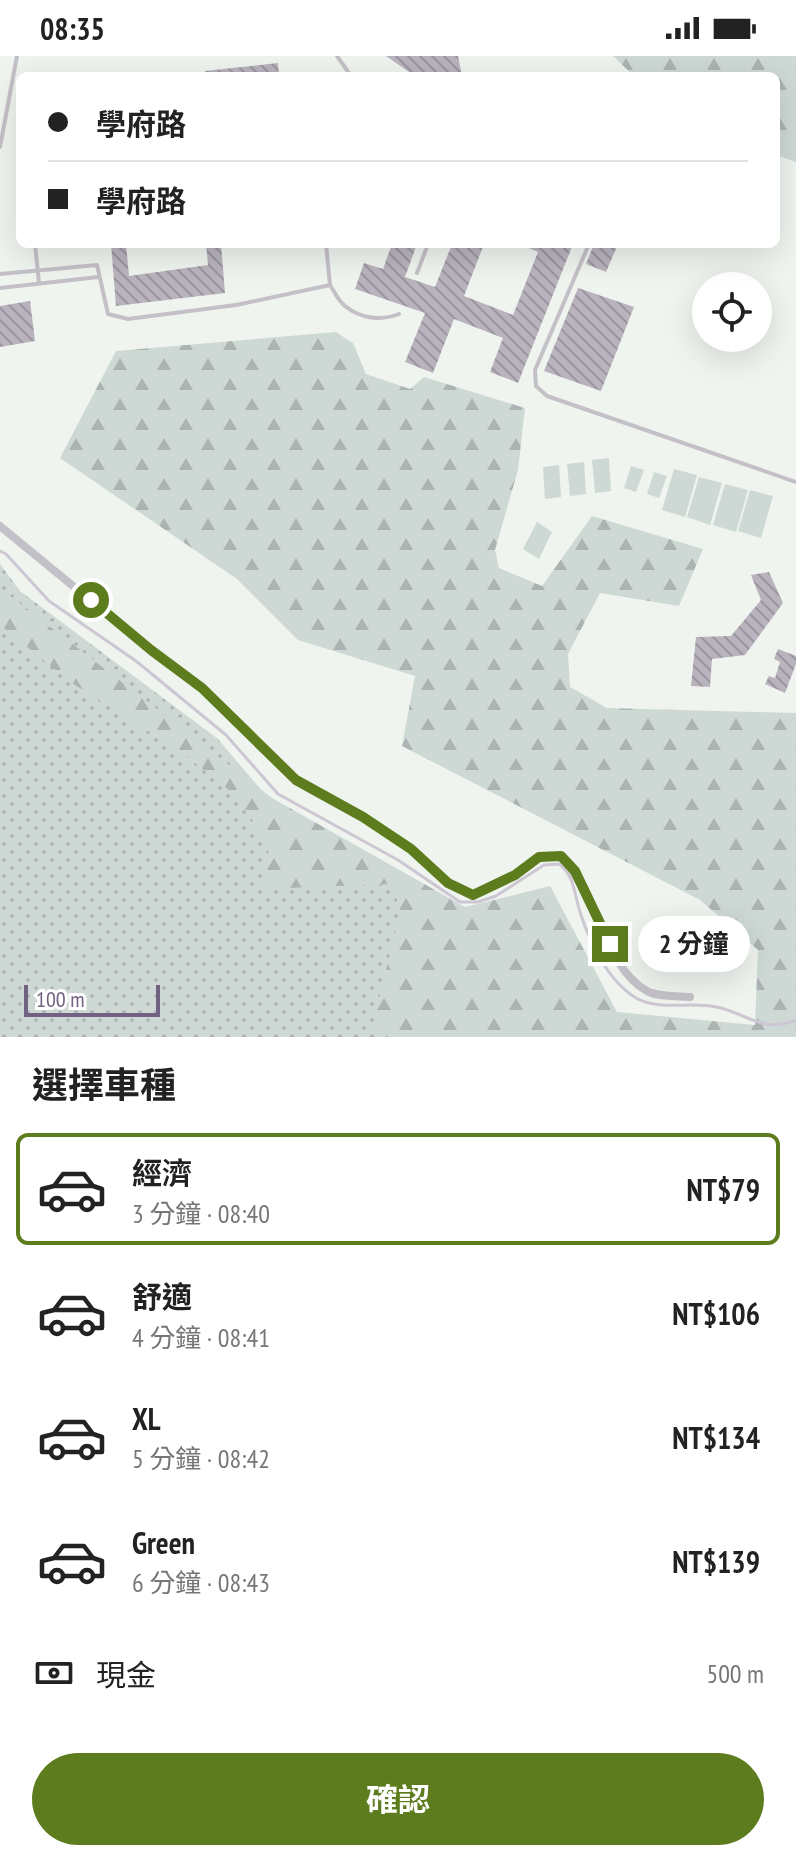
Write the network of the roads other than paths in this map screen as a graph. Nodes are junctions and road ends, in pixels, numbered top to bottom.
1 (17, 56) edge
2 (0, 147) edge
3 (35, 248) edge
4 (326, 248) edge
5 (426, 248) edge
6 (587, 248) edge
7 (37, 269) junction
8 (417, 273) dead end
9 (0, 274) edge
10 (98, 277) junction
11 (39, 283) junction
12 (330, 285) junction
13 (0, 288) edge
14 (399, 314) dead end
15 (796, 482) edge
16 (0, 526) edge
17 (690, 997) dead end

1 - 2 lane
3 - 7 lane
4 - 12 lane
5 - 8 lane
6 - 15 lane
7 - 9 lane
7 - 10 lane
7 - 11 lane
10 - 11 lane
10 - 12 lane
11 - 13 lane
12 - 14 lane
16 - 17 street

